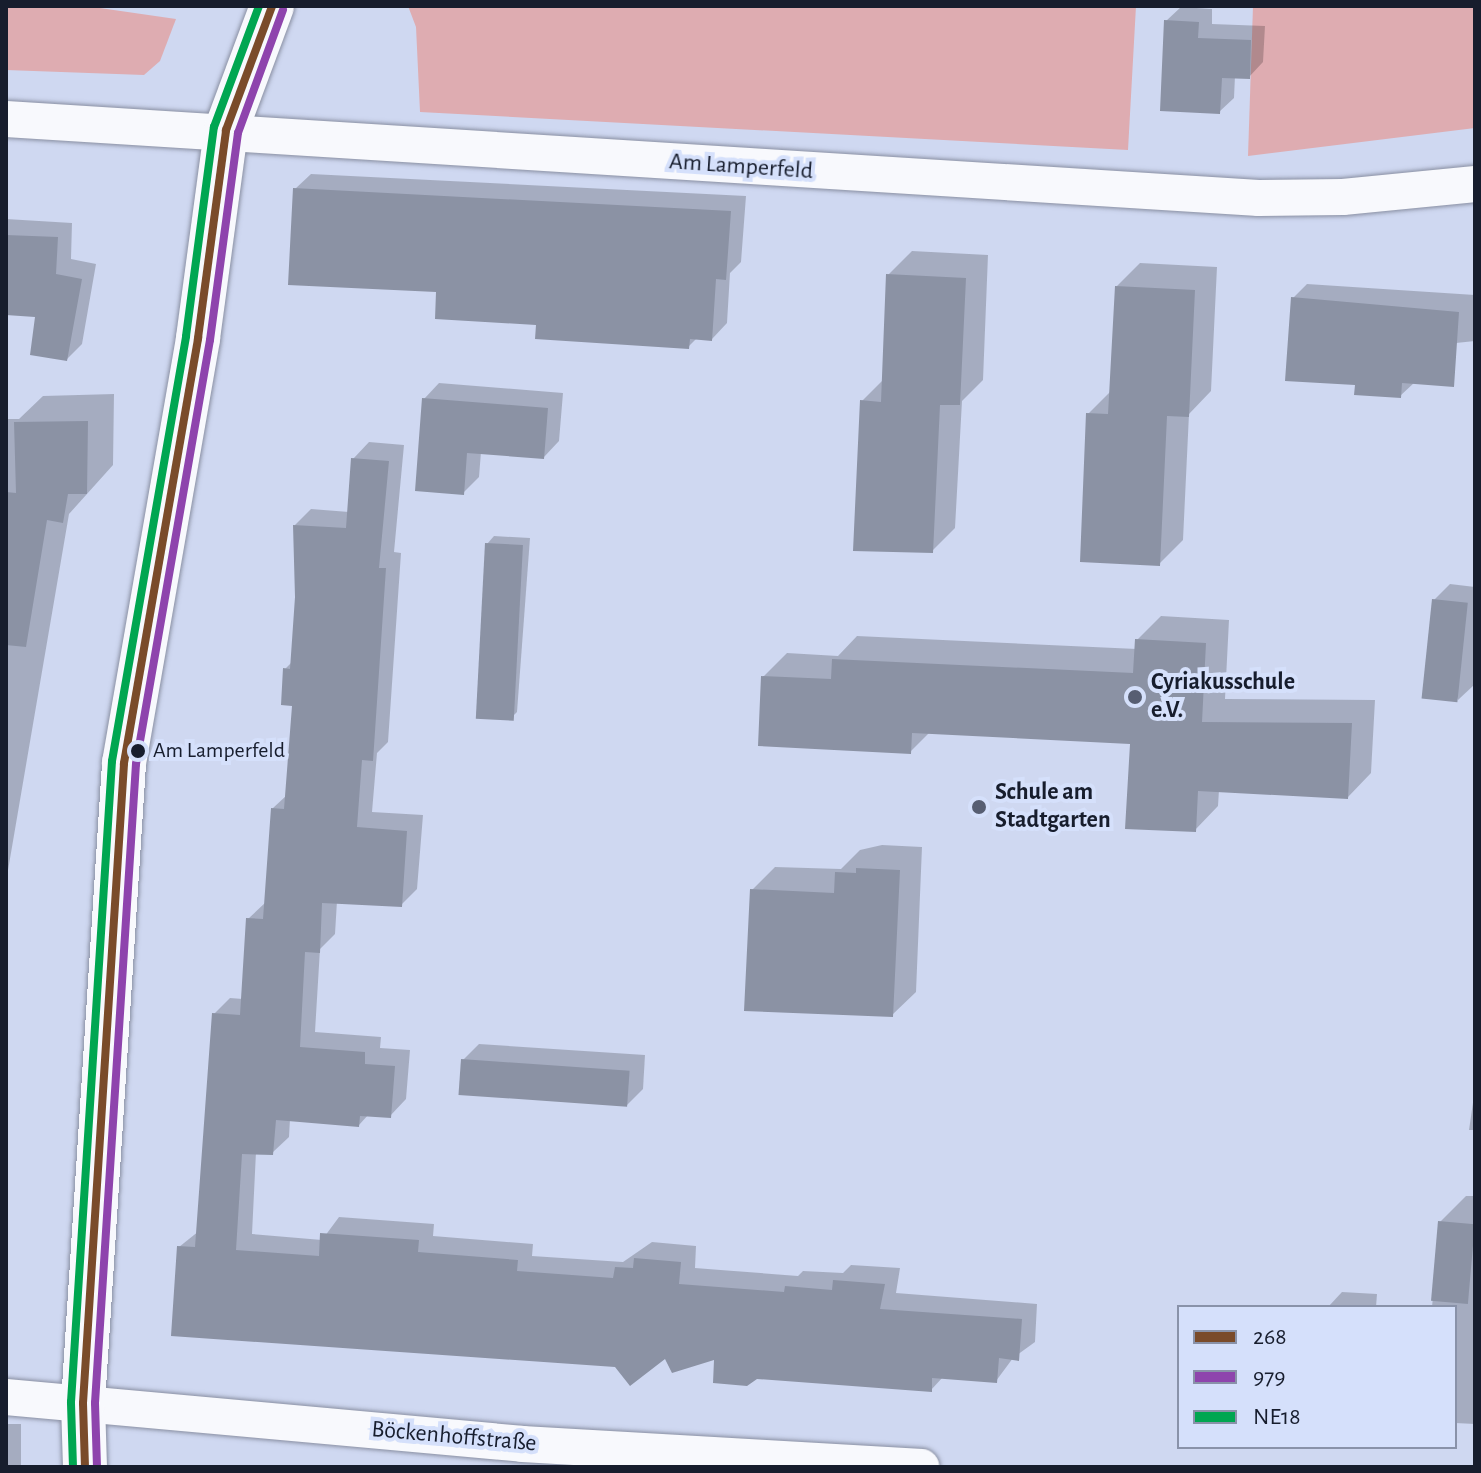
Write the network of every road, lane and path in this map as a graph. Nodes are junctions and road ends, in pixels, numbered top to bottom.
1 (272, 6) edge
2 (6, 119) edge
3 (226, 130) junction
4 (1475, 184) edge
5 (6, 1397) edge
6 (83, 1403) junction
7 (85, 1467) edge
8 (921, 1467) edge

1 - 3 main road
2 - 3 street, Am Lamperfeld
3 - 4 street, Am Lamperfeld
3 - 6 main road
5 - 6 street, Böckenhoffstraße
6 - 7 main road
6 - 8 street, Böckenhoffstraße

